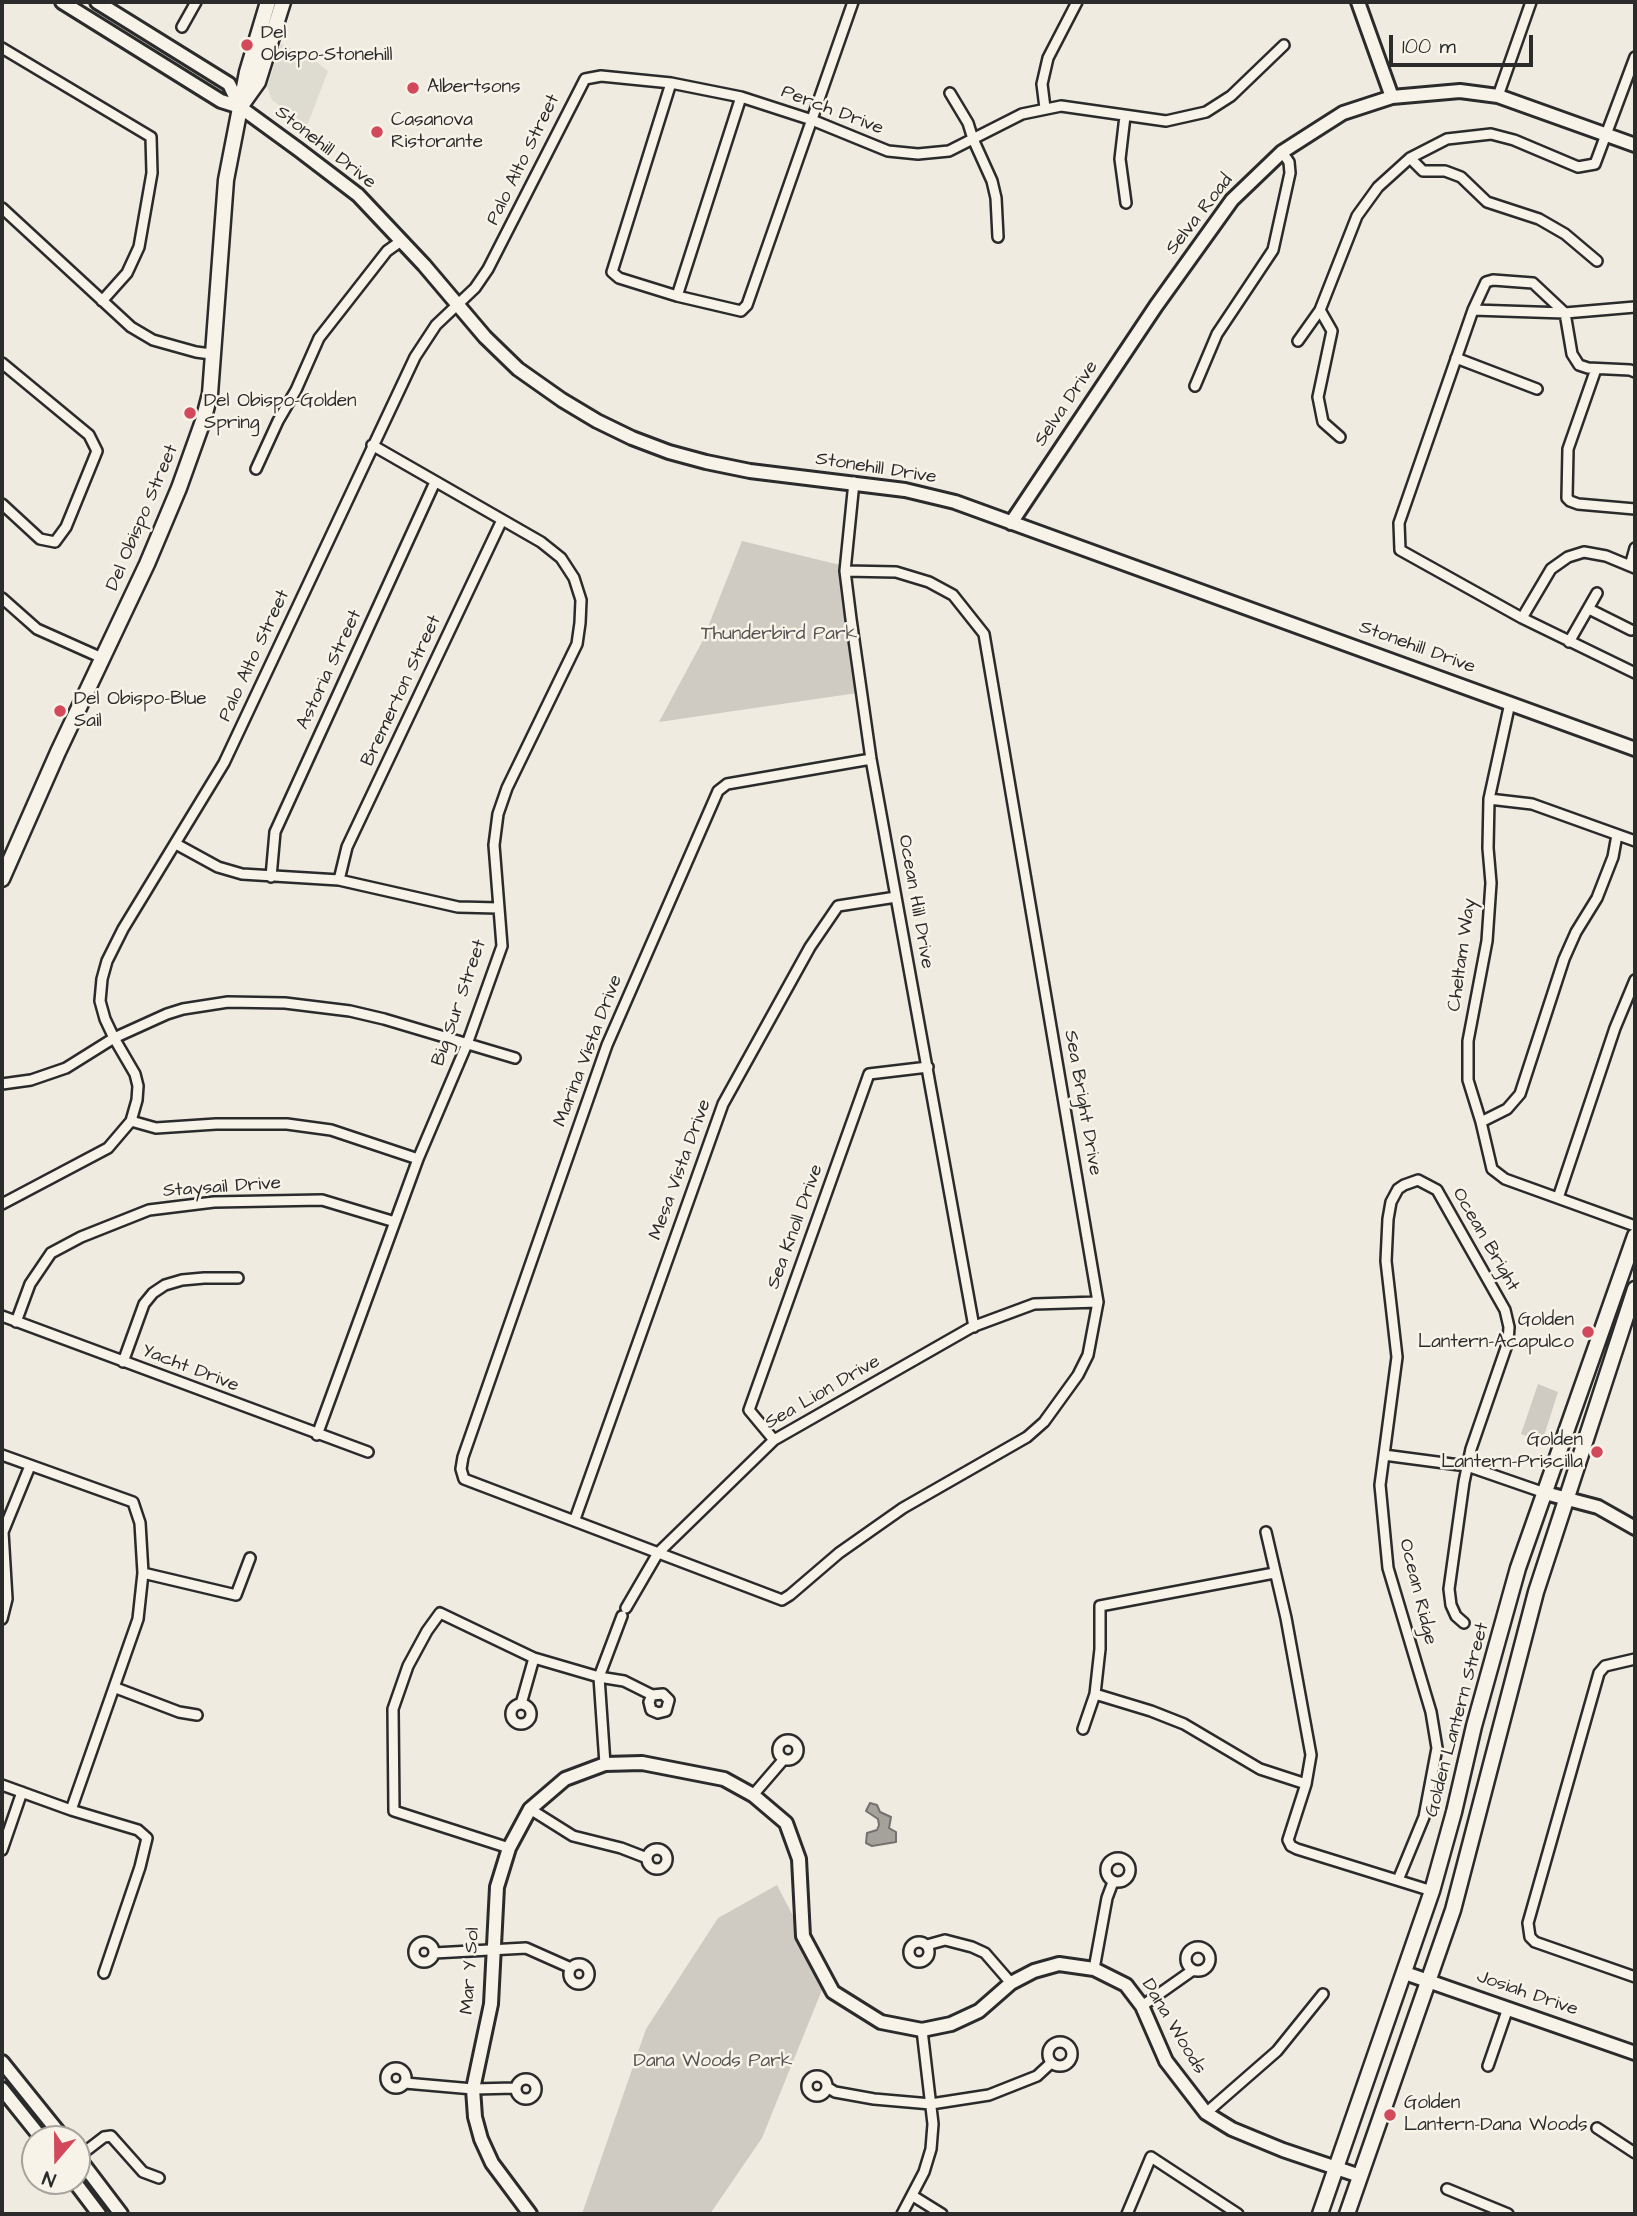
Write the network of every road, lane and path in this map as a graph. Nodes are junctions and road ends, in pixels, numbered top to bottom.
1 (62, 2) edge
2 (97, 2) edge
3 (196, 2) edge
4 (268, 2) edge
5 (283, 2) edge
6 (853, 2) edge
7 (1077, 2) edge
8 (1358, 2) edge
9 (1531, 2) edge
10 (182, 27) dead end
11 (1284, 45) dead end
12 (2, 48) edge
13 (1635, 57) edge
14 (585, 79) joint
15 (671, 83) junction
16 (950, 93) dead end
17 (1498, 96) junction
18 (741, 97) junction
19 (1392, 97) junction
20 (240, 107) junction
21 (1045, 108) junction
22 (1125, 116) junction
23 (813, 120) junction
24 (1606, 134) junction
25 (973, 139) junction
26 (1635, 145) edge
27 (1282, 152) junction
28 (1410, 158) junction
29 (1126, 203) dead end
30 (2, 208) edge
31 (998, 237) dead end
32 (401, 241) junction
33 (1597, 261) dead end
34 (677, 296) junction
35 (102, 301) junction
36 (458, 304) junction
37 (1156, 306) joint
38 (1635, 307) edge
39 (1320, 310) junction
40 (1473, 310) junction
41 (1565, 313) junction
42 (1298, 341) dead end
43 (211, 354) junction
44 (1456, 358) junction
45 (2, 363) edge
46 (1595, 369) junction
47 (1635, 372) edge
48 (1195, 386) dead end
49 (1537, 389) dead end
50 (1340, 437) dead end
51 (372, 445) junction
52 (256, 469) dead end
53 (435, 482) junction
54 (855, 482) junction
55 (2, 504) edge
56 (1635, 509) edge
57 (502, 520) junction
58 (1010, 523) junction
59 (1635, 548) edge
60 (1632, 567) edge
61 (845, 571) junction
62 (1597, 593) dead end
63 (2, 598) edge
64 (1589, 609) junction
65 (1522, 618) junction
66 (1631, 630) dead end
67 (1569, 642) junction
68 (102, 658) junction
69 (1635, 673) edge
70 (1510, 703) junction
71 (1635, 749) edge
72 (871, 759) junction
73 (1489, 799) junction
74 (1618, 835) junction
75 (1635, 841) edge
76 (176, 844) junction
77 (271, 877) junction
78 (2, 879) edge
79 (339, 880) junction
80 (896, 897) junction
81 (498, 908) junction
82 (1635, 980) edge
83 (114, 1038) junction
84 (467, 1044) junction
85 (515, 1058) dead end
86 (928, 1067) junction
87 (2, 1084) edge
88 (131, 1121) junction
89 (1481, 1122) junction
90 (418, 1159) junction
91 (1404, 1185) joint
92 (1558, 1198) junction
93 (2, 1204) edge
94 (395, 1222) junction
95 (1635, 1226) edge
96 (1635, 1236) edge
97 (238, 1279) dead end
98 (1635, 1289) edge
99 (1098, 1302) junction
100 (2, 1316) edge
101 (16, 1322) junction
102 (974, 1327) junction
103 (122, 1362) junction
104 (317, 1435) junction
105 (774, 1440) junction
106 (368, 1452) dead end
107 (2, 1455) edge
108 (1384, 1455) junction
109 (30, 1465) junction
110 (1467, 1466) junction
111 (1545, 1493) junction
112 (1568, 1499) junction
113 (575, 1520) junction
114 (1635, 1528) edge
115 (1266, 1532) dead end
116 (658, 1553) junction
117 (250, 1558) dead end
118 (143, 1573) junction
119 (1274, 1573) junction
120 (2, 1619) edge
121 (1464, 1623) dead end
122 (534, 1658) junction
123 (1635, 1660) edge
124 (599, 1677) junction
125 (116, 1688) junction
126 (1095, 1694) junction
127 (652, 1695) dead end
128 (521, 1704) dead end
129 (197, 1715) dead end
130 (1083, 1729) dead end
131 (784, 1759) dead end
132 (605, 1764) junction
133 (565, 1779) joint
134 (1306, 1784) junction
135 (2, 1785) edge
136 (22, 1792) junction
137 (752, 1795) junction
138 (530, 1808) junction
139 (71, 1810) junction
140 (509, 1848) junction
141 (2, 1850) edge
142 (646, 1858) dead end
143 (1398, 1880) junction
144 (1113, 1882) dead end
145 (1432, 1891) junction
146 (927, 1945) dead end
147 (492, 1951) junction
148 (434, 1953) dead end
149 (571, 1968) dead end
150 (1094, 1969) junction
151 (1193, 1970) dead end
152 (104, 1973) dead end
153 (1405, 1973) junction
154 (1635, 1977) edge
155 (1428, 1980) junction
156 (1011, 1983) junction
157 (1323, 1994) dead end
158 (1143, 2006) junction
159 (1508, 2008) junction
160 (922, 2030) junction
161 (1635, 2053) edge
162 (2, 2062) edge
163 (1051, 2063) dead end
164 (1488, 2066) dead end
165 (405, 2083) dead end
166 (827, 2087) dead end
167 (515, 2088) dead end
168 (2, 2089) edge
169 (473, 2089) junction
170 (931, 2104) junction
171 (1206, 2113) junction
172 (31, 2125) edge
173 (53, 2125) edge
174 (1597, 2128) dead end
175 (91, 2146) edge
176 (1635, 2153) edge
177 (1336, 2168) junction
178 (91, 2175) edge
179 (1360, 2176) junction
180 (159, 2178) dead end
181 (1447, 2189) dead end
182 (85, 2195) edge
183 (913, 2196) junction
184 (99, 2214) edge
185 (121, 2214) edge
186 (530, 2214) edge
187 (902, 2214) edge
188 (942, 2214) edge
189 (1127, 2214) edge
190 (1238, 2214) edge
191 (1320, 2214) edge
192 (1346, 2214) edge
193 (1508, 2214) edge

1 - 20 street, Stonehill Drive
2 - 20 street, Stonehill Drive
3 - 10 street
4 - 20 main road, Del Obispo Street
5 - 20 main road, Del Obispo Street
6 - 23 street
7 - 21 street
8 - 19 street
9 - 17 street
11 - 22 street, Perch Drive
12 - 35 street
13 - 24 street
14 - 15 street, Perch Drive
14 - 36 street, Palo Alto Street
15 - 18 street, Perch Drive
15 - 34 street
16 - 25 street
17 - 19 street, Selva Road
17 - 24 street, Selva Road
18 - 23 street, Perch Drive
18 - 34 street
19 - 27 street, Selva Road
20 - 32 street, Stonehill Drive
20 - 43 main road, Del Obispo Street
21 - 22 street, Perch Drive
21 - 25 street, Perch Drive
22 - 29 street
23 - 25 street, Perch Drive
23 - 34 street
24 - 26 street, Selva Road
24 - 28 street
25 - 31 street
27 - 37 street, Selva Road
27 - 48 street
28 - 33 street
28 - 39 street
30 - 35 street
32 - 36 street, Stonehill Drive
32 - 52 street
35 - 43 street
36 - 51 street, Palo Alto Street
36 - 54 street, Stonehill Drive
37 - 58 street, Selva Drive
38 - 41 street
39 - 42 street
39 - 50 street
40 - 41 street
40 - 41 street
40 - 44 street
41 - 46 street
43 - 68 main road, Del Obispo Street
44 - 49 street
44 - 65 street
45 - 55 street
46 - 47 street
46 - 56 street
51 - 53 street
51 - 76 street, Palo Alto Street
53 - 57 street
53 - 77 street, Astoria Street
54 - 58 street, Stonehill Drive
54 - 61 street, Ocean Hill Drive
57 - 79 street, Bremerton Street
57 - 81 street, Big Sur Street
58 - 70 street, Stonehill Drive
59 - 60 street
60 - 65 street
61 - 72 street, Ocean Hill Drive
61 - 99 street, Sea Bright Drive
62 - 64 street
63 - 68 street
64 - 66 street
64 - 67 street
65 - 67 street
67 - 69 street
68 - 78 main road, Del Obispo Street
70 - 71 street, Stonehill Drive
70 - 73 street, Cheltam Way
72 - 80 street, Ocean Hill Drive
72 - 113 street, Marina Vista Drive
73 - 74 street
73 - 89 street, Cheltam Way
74 - 75 street
74 - 89 street
76 - 77 street
76 - 83 street, Palo Alto Street
77 - 79 street
79 - 81 street
80 - 86 street, Ocean Hill Drive
80 - 113 street, Mesa Vista Drive
81 - 84 street, Big Sur Street
82 - 92 street
83 - 84 street
83 - 87 street
83 - 88 street, Palo Alto Street
84 - 85 street
84 - 90 street, Big Sur Street
86 - 102 street, Ocean Hill Drive
86 - 105 street, Sea Knoll Drive
88 - 90 street
88 - 93 street
89 - 92 street, Cheltam Way
90 - 94 street, Big Sur Street
91 - 108 street, Ocean Ridge
91 - 110 street, Ocean Bright
92 - 95 street
94 - 101 street, Staysail Drive
94 - 104 street, Big Sur Street
96 - 111 main road, Golden Lantern Street
97 - 103 street
98 - 112 main road
99 - 102 street, Sea Lion Drive
99 - 116 street, Sea Bright Drive
100 - 101 street, Yacht Drive
101 - 103 street, Yacht Drive
102 - 105 street, Sea Lion Drive
103 - 104 street, Yacht Drive
104 - 106 street, Yacht Drive
105 - 116 street, Sea Lion Drive
107 - 109 street
108 - 110 street
108 - 143 street, Ocean Ridge
109 - 118 street
109 - 120 street
110 - 111 street
110 - 121 street, Ocean Bright
111 - 112 street
111 - 145 main road, Golden Lantern Street
112 - 114 street
112 - 155 main road
113 - 116 street
115 - 119 street
116 - 124 street, Sea Lion Drive
117 - 118 street
118 - 125 street
119 - 126 street
119 - 134 street
122 - 124 street
122 - 128 street
122 - 140 street
123 - 154 street
124 - 127 street
124 - 132 street, Sea Lion Drive
125 - 129 street
125 - 139 street
126 - 130 street
126 - 134 street
131 - 137 street
132 - 133 street, Dana Woods
132 - 137 street, Dana Woods
133 - 138 street, Mar Y Sol
134 - 143 street
135 - 136 street
136 - 139 street
136 - 141 street
137 - 160 street, Dana Woods
138 - 140 street, Mar Y Sol
138 - 142 street
139 - 152 street
140 - 147 street, Mar Y Sol
143 - 145 street
144 - 150 street
145 - 153 main road, Golden Lantern Street
146 - 156 street
147 - 148 street
147 - 149 street
147 - 169 street, Mar Y Sol
150 - 156 street, Dana Woods
150 - 158 street, Dana Woods
151 - 158 street
153 - 155 street, Josiah Drive
153 - 177 main road, Golden Lantern Street
155 - 159 street, Josiah Drive
155 - 179 main road
156 - 160 street, Dana Woods
157 - 171 street
158 - 171 street, Dana Woods
159 - 161 street, Josiah Drive
159 - 164 street
160 - 170 street
162 - 173 street
163 - 170 street
165 - 169 street
166 - 170 street
167 - 169 street
168 - 172 street
169 - 186 street, Mar Y Sol
170 - 183 street
171 - 177 street, Dana Woods
174 - 176 street
175 - 180 street
177 - 179 street, Dana Woods
177 - 191 main road, Golden Lantern Street
178 - 185 street
179 - 192 main road
181 - 193 street
182 - 184 street
183 - 187 street
183 - 188 street
189 - 190 street

